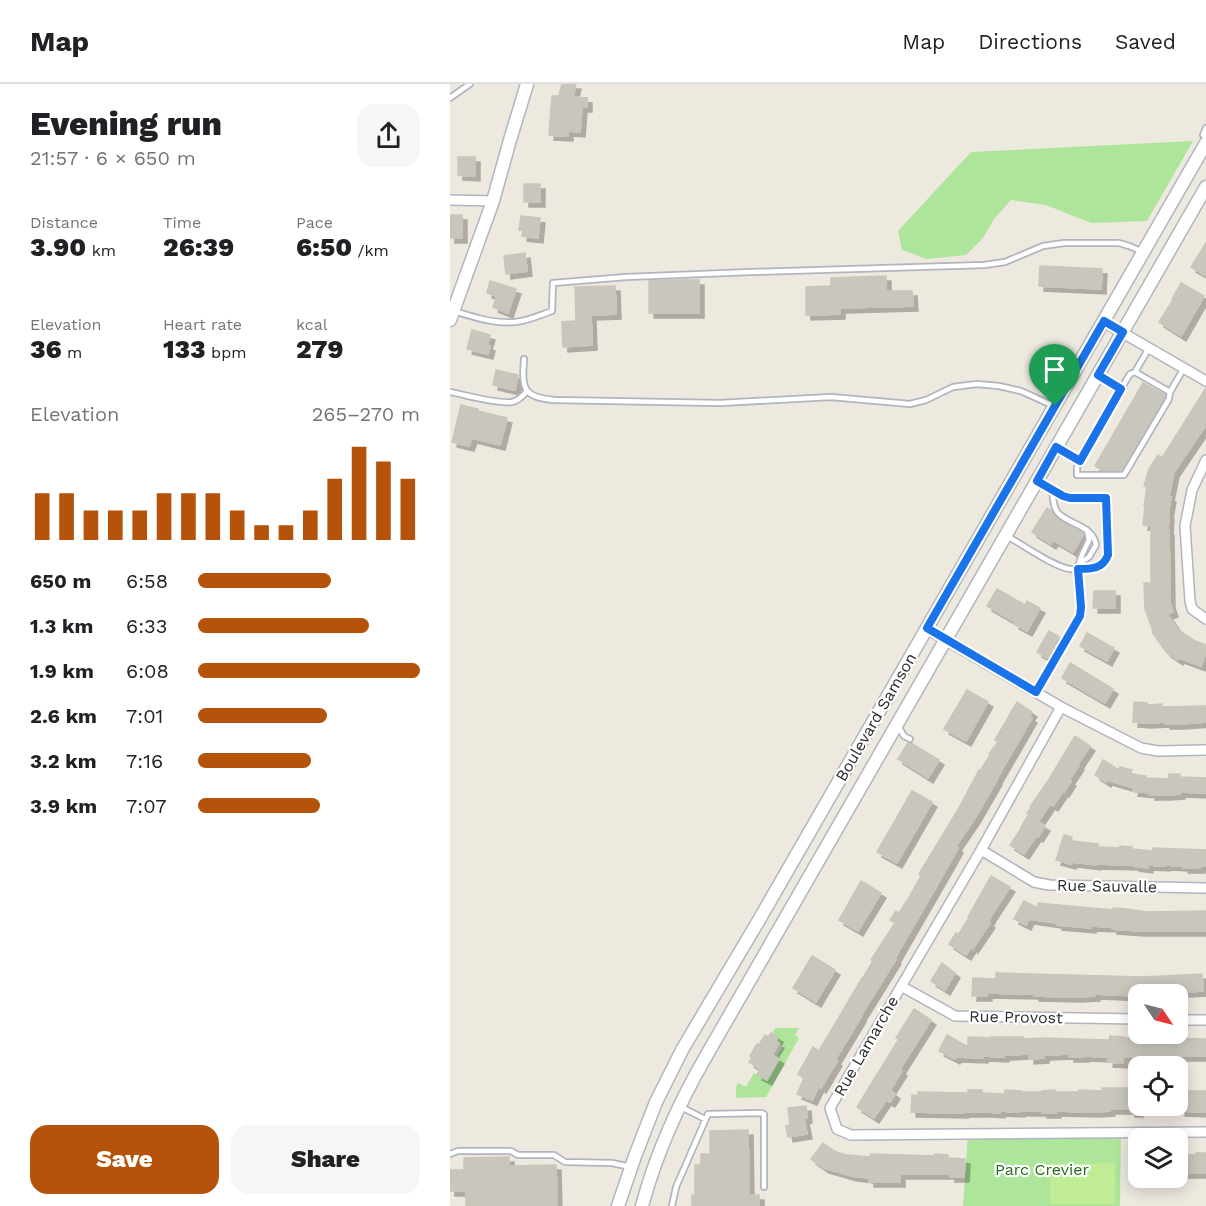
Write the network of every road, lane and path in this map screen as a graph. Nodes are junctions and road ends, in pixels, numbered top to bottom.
1 (470, 84) edge
2 (527, 84) edge
3 (450, 98) edge
4 (1206, 128) edge
5 (1206, 137) edge
6 (1206, 143) edge
7 (1206, 187) edge
8 (450, 200) edge
9 (493, 201) junction
10 (1144, 252) junction
11 (452, 315) edge
12 (1104, 321) junction
13 (1123, 332) junction
14 (1149, 348) junction
15 (524, 359) dead end
16 (1184, 368) junction
17 (1135, 372) junction
18 (1098, 375) junction
19 (1206, 381) edge
20 (1121, 389) junction
21 (527, 391) junction
22 (450, 392) edge
23 (1170, 392) junction
24 (1055, 406) junction
25 (1056, 447) junction
26 (1206, 460) edge
27 (1080, 461) junction
28 (1037, 481) junction
29 (1052, 490) junction
30 (1006, 535) junction
31 (1078, 569) junction
32 (1206, 619) edge
33 (927, 628) junction
34 (946, 639) junction
35 (1036, 692) junction
36 (1060, 706) junction
37 (896, 724) junction
38 (910, 739) dead end
39 (1206, 750) edge
40 (981, 850) junction
41 (1206, 888) edge
42 (901, 986) junction
43 (1128, 1019) edge
44 (1188, 1020) edge
45 (1206, 1020) edge
46 (679, 1106) junction
47 (705, 1119) junction
48 (1206, 1132) edge
49 (450, 1154) edge
50 (631, 1167) junction
51 (764, 1186) dead end
52 (618, 1206) edge
53 (642, 1206) edge
54 (672, 1206) edge

1 - 3 lane
2 - 9 street
4 - 5 lane
6 - 10 street, Boulevard Samson
7 - 13 street, Boulevard Samson
8 - 9 street
9 - 11 street
10 - 11 lane
10 - 12 street, Boulevard Samson
12 - 13 street
12 - 24 street, Boulevard Samson
13 - 14 street
13 - 18 street, Boulevard Samson
14 - 16 street
14 - 17 lane
15 - 21 lane
16 - 19 street
16 - 23 lane
17 - 20 lane
17 - 23 lane
18 - 20 lane
18 - 25 street, Boulevard Samson
20 - 27 lane
21 - 22 lane
21 - 24 lane
23 - 27 lane
24 - 33 street, Boulevard Samson
25 - 27 lane
25 - 28 street, Boulevard Samson
26 - 32 street
28 - 29 lane
28 - 30 street, Boulevard Samson
29 - 31 lane
29 - 31 lane
30 - 31 lane
30 - 34 street, Boulevard Samson
31 - 35 lane
33 - 34 street
33 - 50 street, Boulevard Samson
34 - 35 street
34 - 37 street, Boulevard Samson
35 - 36 street
36 - 39 street
36 - 40 street, Rue Lamarche
37 - 38 lane
37 - 46 street, Boulevard Samson
40 - 41 street, Rue Sauvalle
40 - 42 street, Rue Lamarche
42 - 43 street, Rue Provost
42 - 48 street, Rue Lamarche
44 - 45 street
46 - 47 lane
46 - 53 street, Boulevard Samson
47 - 51 lane
47 - 54 lane
49 - 50 lane
50 - 52 street, Boulevard Samson

